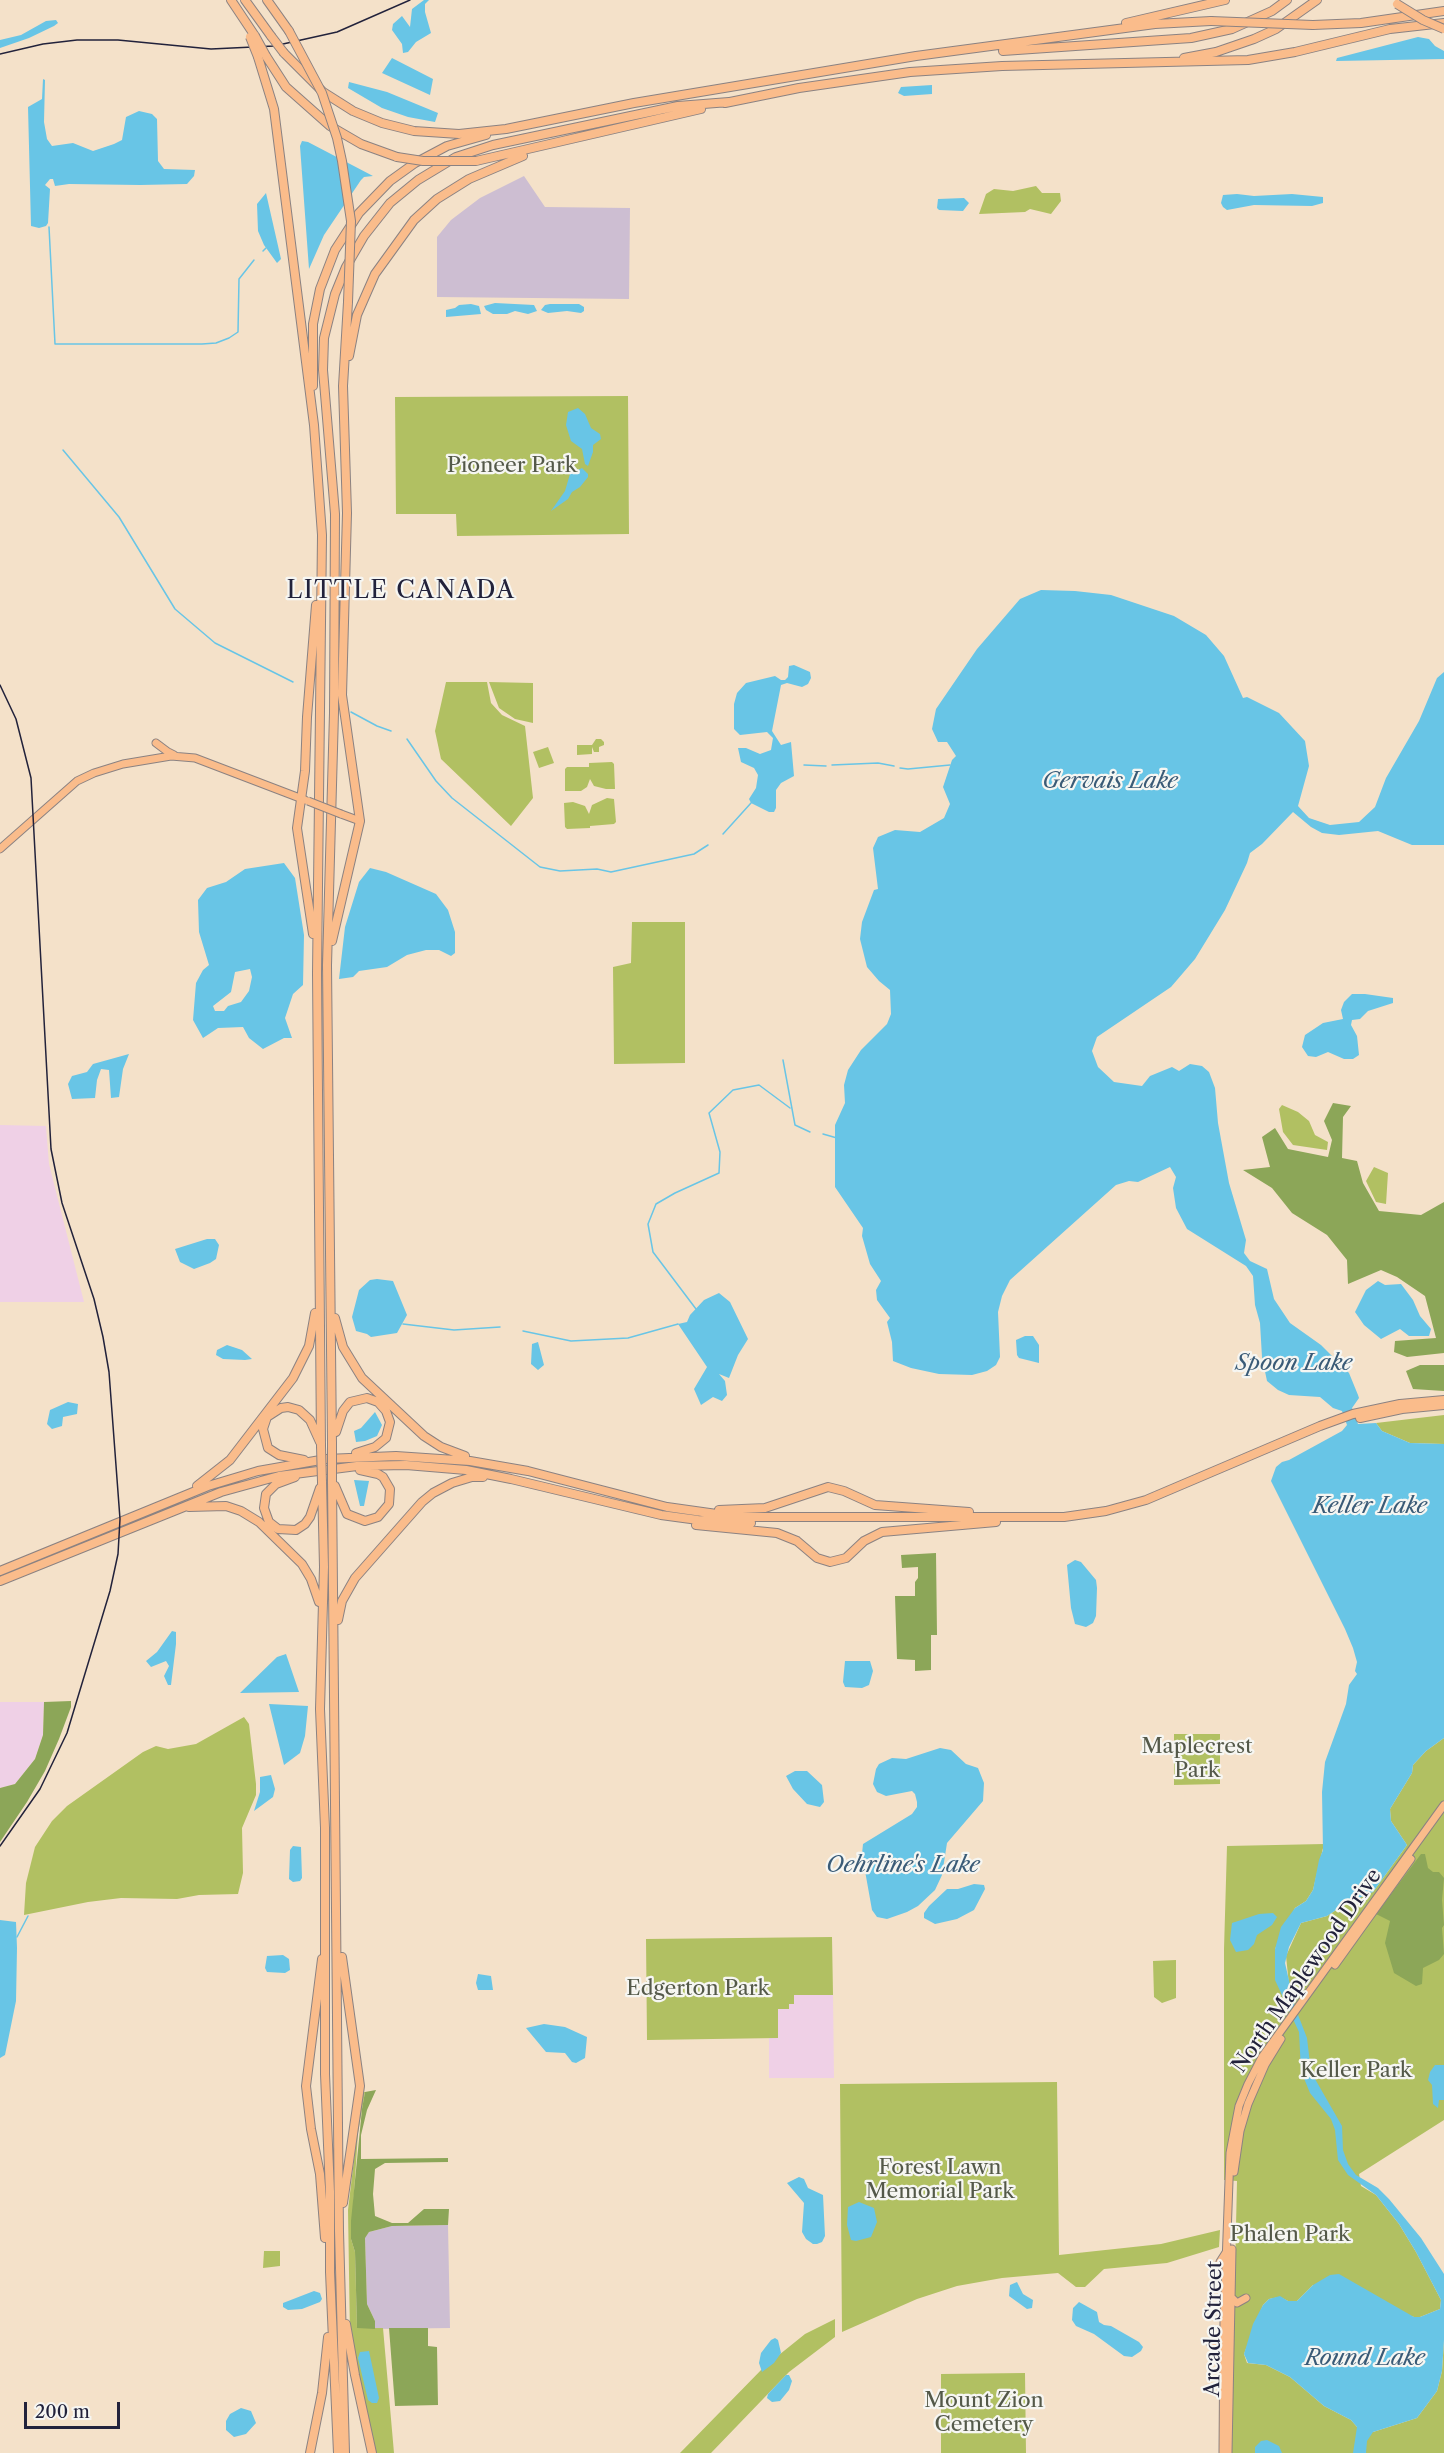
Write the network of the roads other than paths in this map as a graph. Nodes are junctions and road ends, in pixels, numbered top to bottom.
1 (231, 0) edge
2 (245, 0) edge
3 (267, 0) edge
4 (1225, 0) edge
5 (1287, 0) edge
6 (1317, 0) edge
7 (1395, 2) edge
8 (1444, 11) edge
9 (1444, 22) edge
10 (1444, 29) edge
11 (1023, 43) junction
12 (916, 56) junction
13 (262, 57) junction
14 (1166, 61) junction
15 (729, 102) junction
16 (506, 129) junction
17 (558, 142) junction
18 (344, 404) junction
19 (314, 425) junction
20 (345, 467) junction
21 (321, 584) junction
22 (334, 642) junction
23 (156, 743) dead end
24 (183, 756) junction
25 (304, 800) junction
26 (360, 821) junction
27 (0, 849) edge
28 (327, 965) junction
29 (317, 973) junction
30 (331, 1285) junction
31 (319, 1295) junction
32 (1444, 1400) edge
33 (1444, 1406) edge
34 (1362, 1415) junction
35 (1338, 1422) junction
36 (332, 1444) junction
37 (321, 1445) junction
38 (342, 1457) junction
39 (310, 1461) junction
40 (488, 1463) junction
41 (339, 1468) junction
42 (310, 1471) junction
43 (512, 1479) junction
44 (333, 1482) junction
45 (322, 1483) junction
46 (605, 1502) junction
47 (666, 1507) junction
48 (153, 1508) junction
49 (160, 1515) junction
50 (1038, 1517) junction
51 (998, 1522) junction
52 (0, 1571) edge
53 (0, 1581) edge
54 (322, 1624) junction
55 (334, 1651) junction
56 (1444, 1805) edge
57 (1444, 1813) edge
58 (326, 1911) junction
59 (337, 1912) junction
60 (1304, 2004) junction
61 (1231, 2206) joint
62 (339, 2231) junction
63 (1229, 2249) junction
64 (1220, 2262) dead end
65 (330, 2272) junction
66 (341, 2291) junction
67 (1231, 2295) junction
68 (1246, 2298) dead end
69 (331, 2304) junction
70 (1210, 2343) dead end
71 (1224, 2351) junction
72 (310, 2453) edge
73 (338, 2453) edge
74 (345, 2453) edge
75 (372, 2453) edge
76 (1223, 2453) edge
77 (1228, 2453) edge

1 - 13 highway, bridge
2 - 16 highway, bridge
3 - 18 highway, bridge
4 - 11 highway
5 - 12 highway
6 - 14 highway
7 - 10 highway, bridge
8 - 11 highway, bridge
9 - 14 highway
11 - 12 highway
12 - 16 highway
13 - 17 highway, bridge
13 - 19 highway
14 - 15 highway
15 - 17 highway
15 - 22 highway
16 - 19 highway
17 - 18 highway
18 - 20 highway
19 - 21 highway
20 - 22 highway
20 - 26 highway
21 - 25 highway
21 - 29 highway
22 - 28 highway
23 - 24 main road
24 - 25 main road
24 - 27 main road
25 - 26 main road, bridge
25 - 29 highway
26 - 28 highway
28 - 30 highway
29 - 31 highway
30 - 36 highway
30 - 40 highway
31 - 37 highway
31 - 48 highway
32 - 34 highway
33 - 34 highway
34 - 35 highway
35 - 50 highway
35 - 51 highway
36 - 38 highway
36 - 44 highway, bridge
37 - 39 highway
37 - 45 highway, bridge
38 - 39 highway
38 - 40 highway
39 - 48 highway
40 - 47 highway
41 - 42 highway
41 - 43 highway
41 - 44 highway
42 - 45 highway
42 - 49 highway
43 - 46 highway
43 - 55 highway
44 - 55 highway
45 - 54 highway
46 - 51 highway
46 - 51 highway
47 - 50 highway
47 - 50 highway
48 - 52 highway
49 - 53 highway
49 - 54 highway
54 - 58 highway
55 - 59 highway
56 - 60 main road, North Maplewood Drive
57 - 60 main road, North Maplewood Drive
58 - 65 highway
58 - 65 highway
59 - 62 highway
59 - 62 highway
60 - 61 main road, North Maplewood Drive
61 - 63 main road, Arcade Street
62 - 66 highway
63 - 64 main road
63 - 67 main road, Arcade Street
63 - 71 main road, Arcade Street
65 - 69 highway
66 - 74 highway
66 - 75 highway
67 - 68 main road
67 - 77 main road, Arcade Street
69 - 72 highway
69 - 73 highway
70 - 71 main road
71 - 76 main road, Arcade Street

